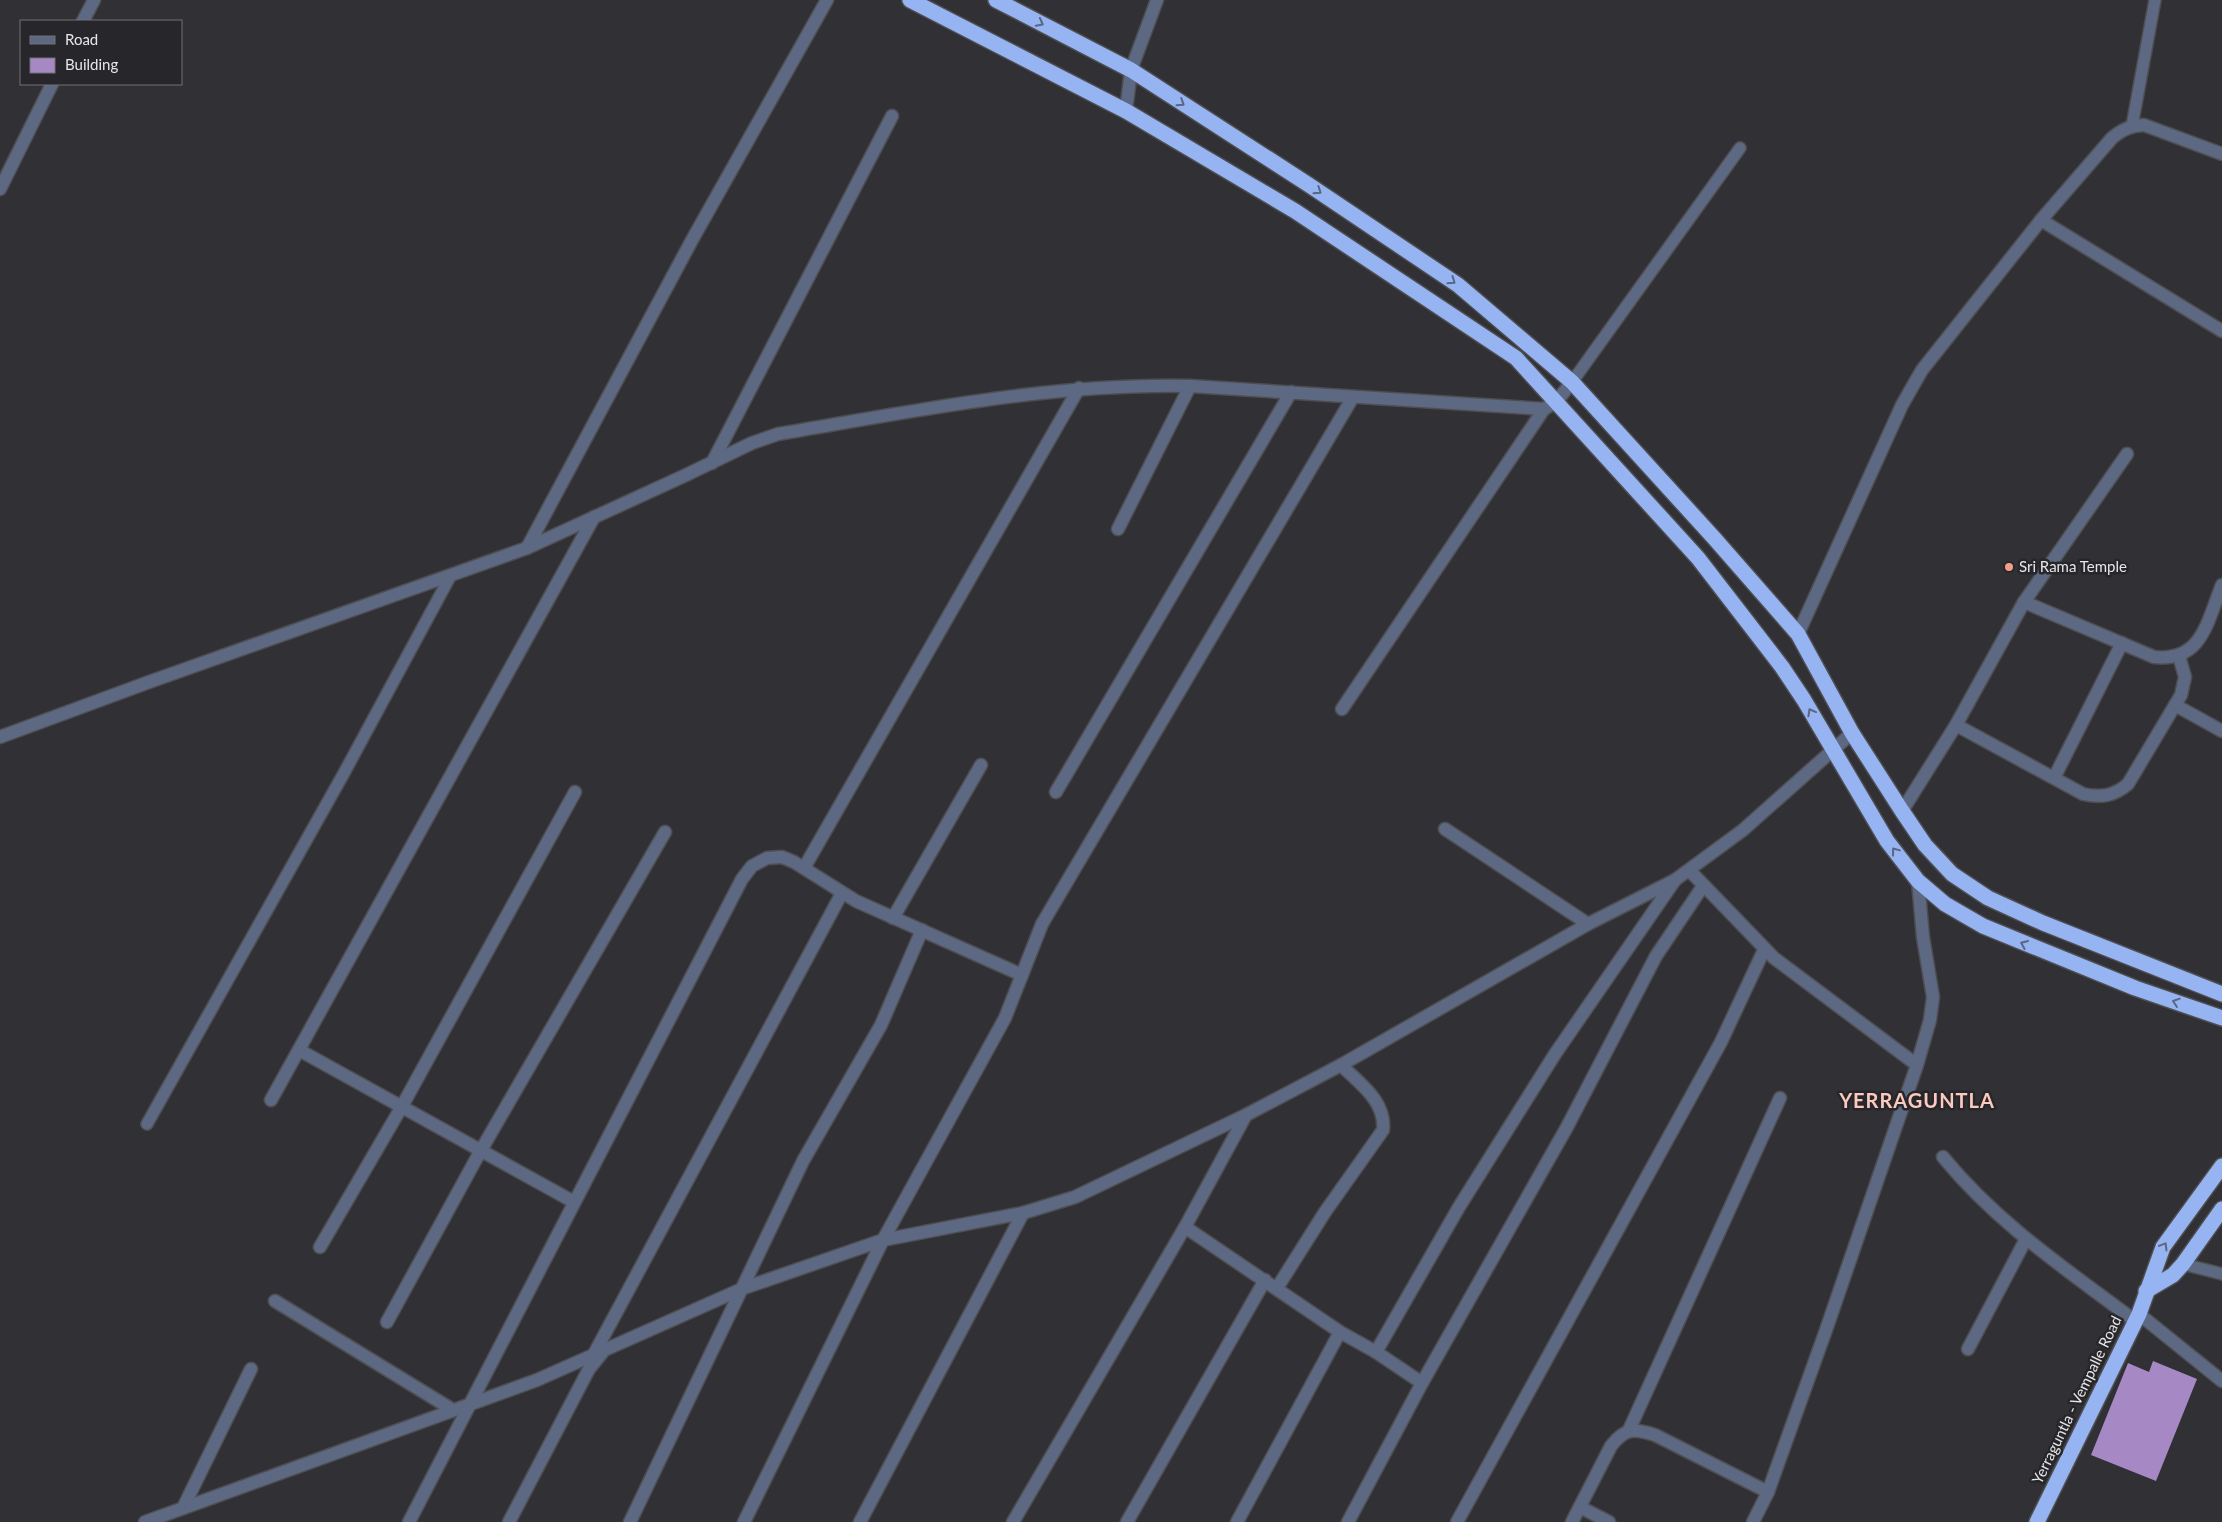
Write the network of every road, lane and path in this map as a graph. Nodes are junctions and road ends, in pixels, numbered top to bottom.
1 (94, 0) edge
2 (827, 0) edge
3 (910, 0) edge
4 (996, 0) edge
5 (1157, 0) edge
6 (2155, 0) edge
7 (84, 20) edge
8 (1131, 70) junction
9 (52, 85) edge
10 (1126, 111) junction
11 (892, 116) dead end
12 (2132, 126) junction
13 (1740, 148) dead end
14 (2222, 154) edge
15 (0, 189) edge
16 (2041, 220) junction
17 (2222, 331) edge
18 (1572, 382) junction
19 (1190, 386) junction
20 (1079, 388) junction
21 (1291, 392) junction
22 (1353, 397) junction
23 (1550, 406) junction
24 (2127, 454) dead end
25 (712, 463) junction
26 (594, 518) junction
27 (1118, 529) dead end
28 (526, 548) junction
29 (451, 575) junction
30 (2222, 586) edge
31 (2024, 602) junction
32 (1798, 634) junction
33 (2122, 643) junction
34 (2180, 656) junction
35 (2175, 706) junction
36 (1342, 709) dead end
37 (1956, 725) junction
38 (2222, 731) edge
39 (1852, 733) junction
40 (0, 737) edge
41 (1832, 751) junction
42 (981, 766) dead end
43 (2054, 778) junction
44 (575, 792) dead end
45 (1056, 792) dead end
46 (1902, 811) junction
47 (1445, 829) dead end
48 (665, 832) dead end
49 (804, 868) junction
50 (1690, 871) junction
51 (1675, 880) junction
52 (1918, 881) junction
53 (1703, 886) junction
54 (842, 893) junction
55 (893, 918) junction
56 (1588, 924) junction
57 (922, 930) junction
58 (1764, 950) junction
59 (1022, 975) junction
60 (2222, 994) edge
61 (2222, 1018) edge
62 (299, 1050) junction
63 (1341, 1065) junction
64 (1917, 1065) junction
65 (1780, 1098) dead end
66 (271, 1100) dead end
67 (402, 1108) junction
68 (1246, 1114) junction
69 (147, 1124) dead end
70 (480, 1152) junction
71 (1943, 1157) dead end
72 (2222, 1166) edge
73 (574, 1202) junction
74 (2222, 1209) edge
75 (1023, 1213) junction
76 (1185, 1228) junction
77 (2026, 1239) junction
78 (883, 1240) junction
79 (320, 1247) dead end
80 (2183, 1264) junction
81 (2222, 1274) edge
82 (1265, 1280) junction
83 (744, 1288) junction
84 (1277, 1288) junction
85 (2146, 1291) junction
86 (275, 1301) dead end
87 (2137, 1318) junction
88 (386, 1322) dead end
89 (1340, 1332) junction
90 (1968, 1349) dead end
91 (599, 1352) junction
92 (1376, 1352) junction
93 (251, 1369) dead end
94 (2222, 1381) edge
95 (1422, 1383) junction
96 (472, 1403) junction
97 (453, 1410) junction
98 (1630, 1430) junction
99 (1768, 1492) junction
100 (1580, 1507) junction
101 (183, 1508) junction
102 (154, 1521) edge
103 (409, 1522) edge
104 (509, 1522) edge
105 (630, 1522) edge
106 (744, 1522) edge
107 (860, 1522) edge
108 (1013, 1522) edge
109 (1127, 1522) edge
110 (1237, 1522) edge
111 (1348, 1522) edge
112 (1458, 1522) edge
113 (1572, 1522) edge
114 (1609, 1522) edge
115 (1753, 1522) edge
116 (2037, 1522) edge

1 - 7 street
2 - 28 street
3 - 10 highway
4 -> 8 highway
5 - 8 street
6 - 12 lane
8 - 10 street
8 -> 18 highway
9 - 15 street
10 - 23 highway
11 - 25 street
12 - 14 street
12 - 16 street
13 - 18 lane
16 - 17 street
16 - 32 street
18 - 23 street
18 - 32 highway
19 - 20 street
19 - 21 street
19 - 27 street
20 - 25 street
20 - 49 street
21 - 22 street
21 - 45 street
22 - 23 street
22 - 59 street
23 - 36 street
41 -> 23 highway
24 - 31 street
25 - 26 street
26 - 28 street
26 - 62 street
28 - 29 street
29 - 40 street
29 - 69 lane
30 - 34 street
31 - 33 street
31 - 37 street
32 - 39 highway
33 - 34 street
33 - 43 street
34 - 35 street
35 - 38 street
35 - 43 street
37 - 43 street
37 - 46 street
39 - 41 street
39 - 46 highway
41 - 50 street
52 -> 41 highway
42 - 55 street
44 - 67 street
46 - 60 highway
47 - 56 street
48 - 70 street
49 - 54 street
49 - 73 street
50 - 51 street
50 - 53 street
51 - 56 street
51 - 92 street
61 -> 52 highway
52 - 64 street
53 - 58 street
53 - 95 street
54 - 55 street
54 - 91 street
55 - 57 street
56 - 63 street
57 - 59 street
57 - 83 street
58 - 64 street
58 - 112 street
59 - 78 street
62 - 66 street
62 - 67 street
63 - 68 street
63 - 84 street
64 - 99 street
65 - 98 street
67 - 70 street
67 - 79 street
68 - 75 street
68 - 76 street
70 - 73 street
70 - 88 street
71 - 77 street
85 -> 72 highway, Yerraguntla - Vempalle Road
73 - 96 street
74 - 80 highway
75 - 78 street
75 - 107 street
76 - 82 street
76 - 108 street
77 - 87 street
77 - 90 street
78 - 83 street
78 - 106 street
80 - 81 lane
80 - 85 highway
82 - 84 street
82 - 109 street
83 - 91 street
83 - 105 street
84 - 89 street
85 - 87 highway, Yerraguntla - Vempalle Road
86 - 97 street
87 - 94 street
87 - 116 highway, Yerraguntla - Vempalle Road
89 - 92 street
89 - 110 street
91 - 96 street
91 - 104 street
92 - 95 street
93 - 101 street
95 - 111 street
96 - 97 street
96 - 103 street
97 - 101 street
98 - 99 street
98 - 100 street
99 - 115 street
100 - 113 street
100 - 114 street
101 - 102 street

